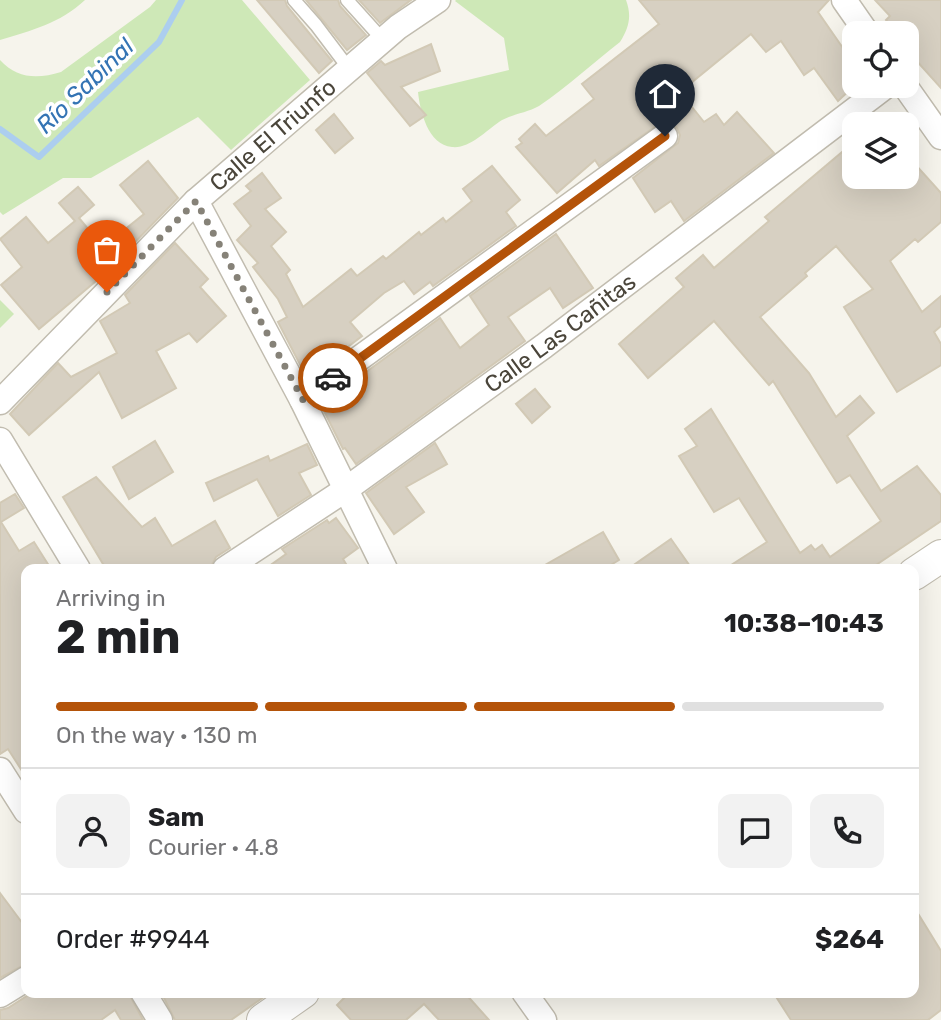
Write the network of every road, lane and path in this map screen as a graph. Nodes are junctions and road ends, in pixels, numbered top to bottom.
1 (294, 0) edge
2 (347, 0) edge
3 (438, 0) edge
4 (844, 0) edge
5 (859, 21) edge
6 (383, 40) junction
7 (350, 70) junction
8 (870, 98) edge
9 (913, 98) edge
10 (665, 136) dead end
11 (941, 137) edge
12 (196, 201) junction
13 (303, 400) junction
14 (0, 402) edge
15 (0, 440) edge
16 (345, 490) junction
17 (941, 556) edge
18 (75, 564) edge
19 (233, 564) edge
20 (382, 564) edge
21 (919, 571) edge
22 (0, 770) edge
23 (21, 803) edge
24 (21, 982) edge
25 (0, 995) edge
26 (147, 998) edge
27 (294, 998) edge
28 (528, 998) edge
29 (160, 1020) edge
30 (263, 1020) edge
31 (544, 1020) edge

1 - 7 lane
2 - 6 lane
3 - 6 street, Calle El Triunfo
4 - 5 street
6 - 7 street, Calle El Triunfo
7 - 12 street, Calle El Triunfo
8 - 16 street, Calle Las Cañitas
9 - 11 street
10 - 13 street
12 - 13 street
12 - 14 street, Calle El Triunfo
13 - 16 street
15 - 18 street
16 - 19 street, Calle Las Cañitas
16 - 20 street
17 - 21 street
22 - 23 street
24 - 25 street
26 - 29 street
27 - 30 street
28 - 31 street

